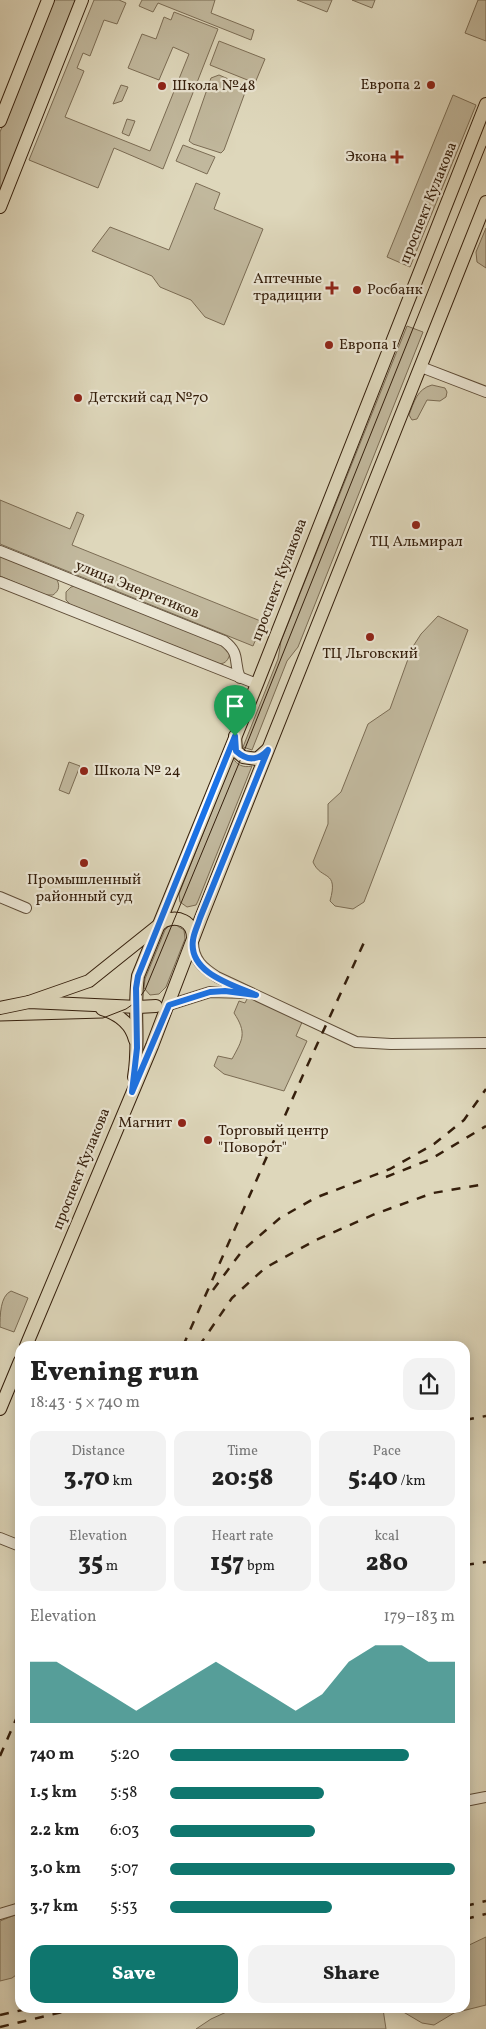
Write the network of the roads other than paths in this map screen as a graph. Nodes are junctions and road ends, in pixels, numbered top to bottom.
1 (48, 0) edge
2 (82, 0) edge
3 (486, 104) edge
4 (0, 121) edge
5 (486, 202) edge
6 (0, 207) edge
7 (421, 367) junction
8 (484, 392) edge
9 (0, 551) edge
10 (0, 582) edge
11 (240, 678) junction
12 (257, 684) junction
13 (235, 736) junction
14 (268, 750) junction
15 (0, 897) edge
16 (26, 908) dead end
17 (159, 925) junction
18 (193, 938) junction
19 (138, 976) junction
20 (256, 995) junction
21 (29, 1002) junction
22 (73, 1002) junction
23 (162, 1005) junction
24 (136, 1007) junction
25 (0, 1008) edge
26 (486, 1042) edge
27 (137, 1048) junction
28 (132, 1092) junction
29 (28, 1341) edge
30 (15, 1373) edge
31 (0, 1409) edge
32 (0, 1538) edge
33 (15, 1544) edge
34 (486, 1796) edge
35 (470, 1800) edge
36 (15, 1910) edge
37 (0, 1914) edge

1 - 4 main road
2 - 6 main road
3 - 12 main road, проспект Кулакова
5 - 7 main road
7 - 8 street
7 - 14 main road
9 - 11 street, улица Энергетиков
10 - 11 street
11 - 12 street
12 - 13 main road, проспект Кулакова
13 - 14 main road
13 - 17 main road, проспект Кулакова
14 - 18 main road
15 - 16 street
17 - 18 main road
17 - 19 main road
17 - 21 main road, проспект Кулакова
18 - 20 street
18 - 23 main road, проспект Кулакова
19 - 23 main road
19 - 24 main road
20 - 23 street
20 - 26 street
21 - 22 main road
21 - 25 main road
22 - 24 main road
22 - 27 main road
23 - 24 main road
23 - 28 main road, проспект Кулакова
24 - 27 main road
27 - 28 main road
28 - 29 main road, проспект Кулакова
30 - 31 main road
32 - 33 street
34 - 35 street
36 - 37 street

